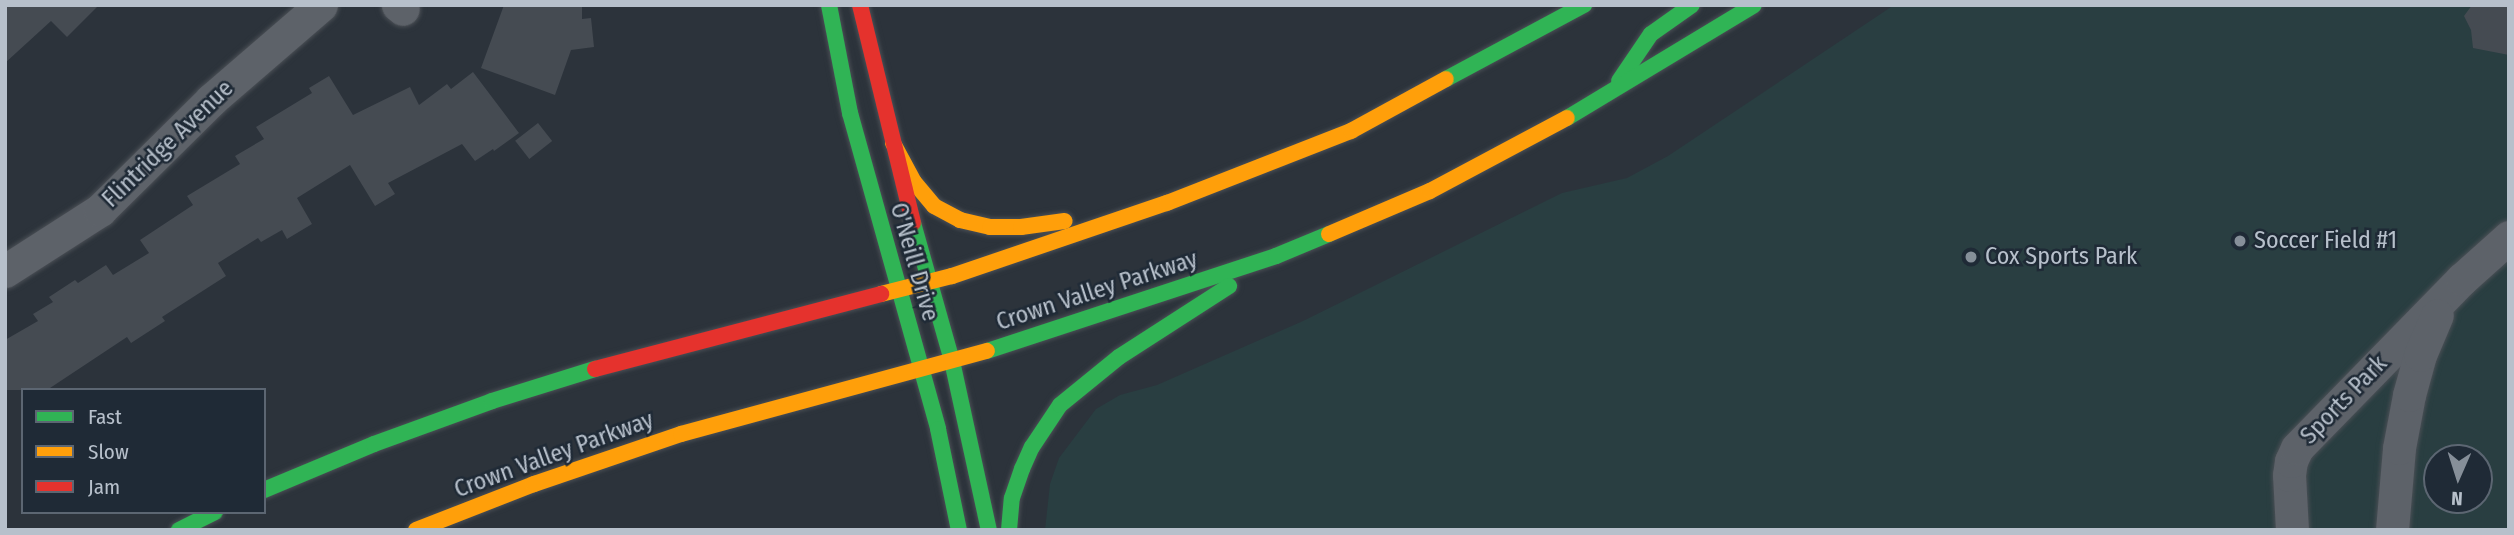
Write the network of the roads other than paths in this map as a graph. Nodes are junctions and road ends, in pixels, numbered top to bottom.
1 (321, 5) edge
2 (829, 5) edge
3 (860, 5) edge
4 (1584, 5) edge
5 (1692, 5) edge
6 (1754, 5) edge
7 (1613, 92) junction
8 (893, 143) junction
9 (1167, 203) junction
10 (2509, 237) edge
11 (1276, 256) junction
12 (5, 271) edge
13 (927, 282) junction
14 (898, 289) junction
15 (2449, 292) junction
16 (952, 361) junction
17 (922, 370) junction
18 (266, 489) edge
19 (211, 514) edge
20 (178, 530) edge
21 (416, 530) edge
22 (959, 530) edge
23 (989, 530) edge
24 (1009, 530) edge
25 (2292, 530) edge
26 (2392, 530) edge

1 - 12 street, Flintridge Avenue
2 - 14 main road, O'Neill Drive
3 - 8 main road, O'Neill Drive
4 - 9 main road
5 - 7 main road
6 - 7 main road, Crown Valley Parkway
7 - 11 main road, Crown Valley Parkway
8 - 9 main road
8 - 13 main road, O'Neill Drive
9 - 13 main road
10 - 15 street, Sports Park
11 - 16 main road, Crown Valley Parkway
11 - 24 main road
13 - 14 main road
13 - 16 main road, O'Neill Drive
14 - 17 main road, O'Neill Drive
14 - 18 main road
15 - 25 street, Sports Park
15 - 26 street, Sports Park
16 - 17 main road, Crown Valley Parkway
16 - 23 main road, O'Neill Drive
17 - 21 main road, Crown Valley Parkway
17 - 22 main road, O'Neill Drive
19 - 20 main road

